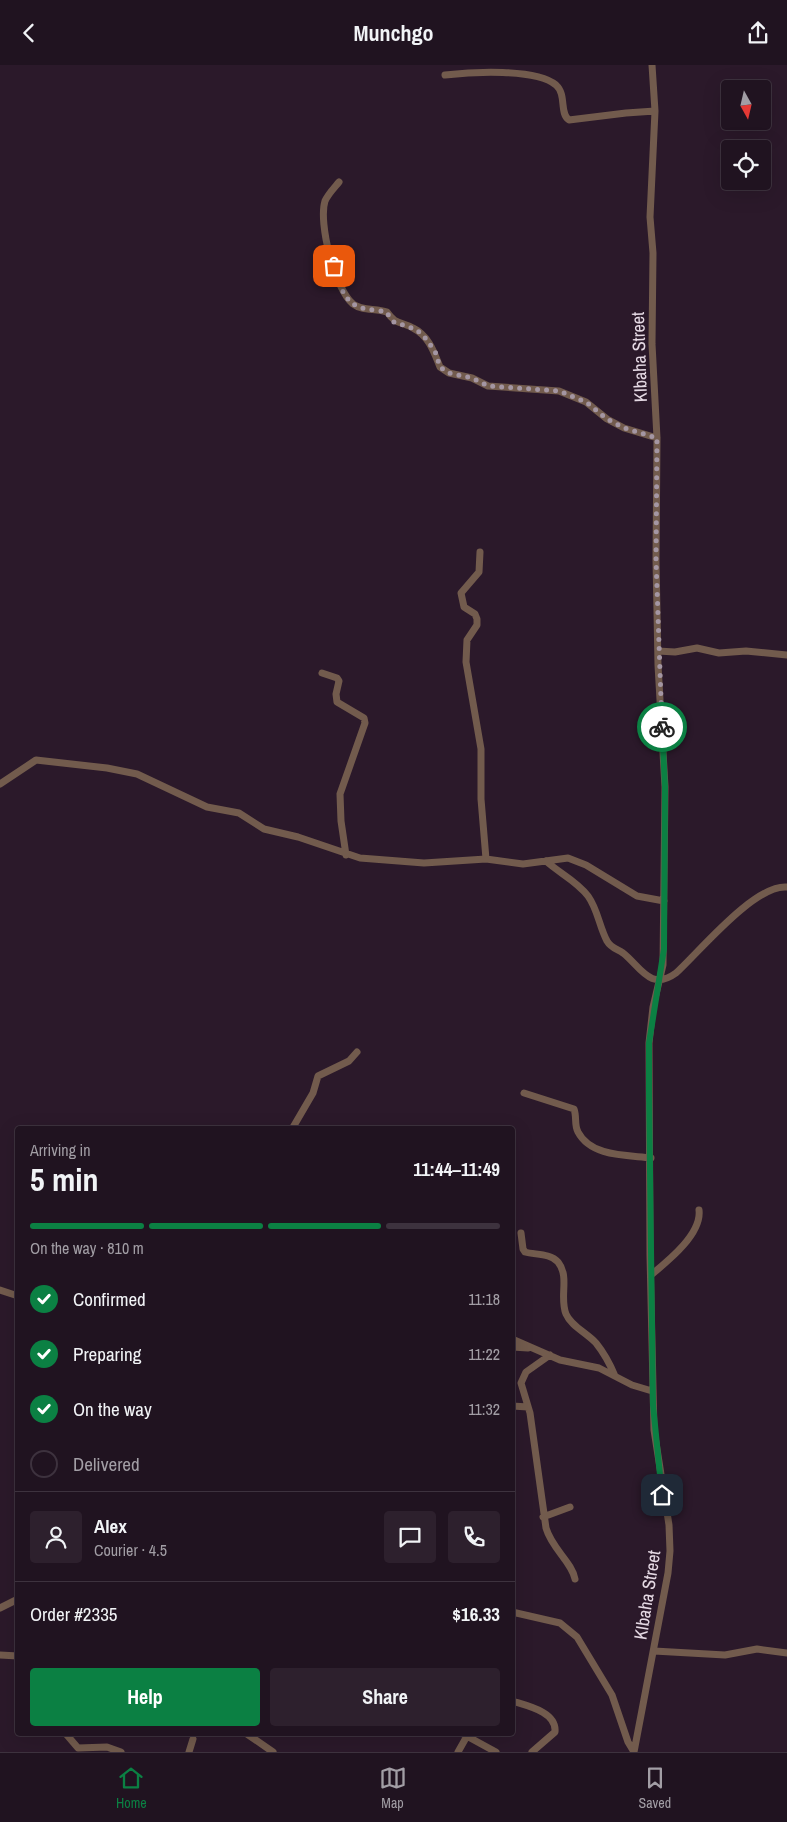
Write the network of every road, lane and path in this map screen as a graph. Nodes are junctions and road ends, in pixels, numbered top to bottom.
1 (652, 65) edge
2 (445, 75) dead end
3 (654, 111) junction
4 (339, 181) dead end
5 (657, 438) junction
6 (480, 552) dead end
7 (658, 651) junction
8 (787, 655) edge
9 (322, 673) dead end
10 (0, 785) edge
11 (346, 855) junction
12 (486, 859) junction
13 (546, 861) junction
14 (787, 887) edge
15 (664, 901) junction
16 (660, 980) junction
17 (357, 1052) dead end
18 (524, 1093) dead end
19 (294, 1126) edge
20 (651, 1158) junction
21 (699, 1210) dead end
22 (521, 1233) dead end
23 (651, 1275) junction
24 (0, 1289) edge
25 (15, 1295) edge
26 (515, 1340) edge
27 (515, 1347) edge
28 (531, 1348) junction
29 (550, 1355) junction
30 (615, 1376) junction
31 (652, 1391) junction
32 (515, 1406) edge
33 (528, 1407) junction
34 (570, 1507) dead end
35 (543, 1517) junction
36 (575, 1579) dead end
37 (15, 1600) edge
38 (0, 1608) edge
39 (515, 1613) edge
40 (654, 1651) junction
41 (787, 1653) edge
42 (0, 1655) edge
43 (15, 1657) edge
44 (515, 1702) edge
45 (68, 1736) edge
46 (251, 1736) edge
47 (465, 1736) edge
48 (467, 1736) edge
49 (193, 1739) dead end
50 (121, 1752) edge
51 (189, 1752) edge
52 (273, 1752) edge
53 (458, 1752) edge
54 (496, 1752) edge
55 (532, 1752) edge
56 (634, 1752) edge

1 - 3 street, KIbaha Street
2 - 3 street
3 - 5 street, KIbaha Street
4 - 5 street
5 - 7 street, KIbaha Street
6 - 12 street
7 - 8 street
7 - 15 street, KIbaha Street
9 - 11 street
10 - 11 street
11 - 12 street
12 - 13 street
13 - 15 street
13 - 16 street
14 - 16 street
15 - 16 street, KIbaha Street
16 - 20 street, KIbaha Street
17 - 19 street
18 - 20 street
20 - 23 street, KIbaha Street
21 - 23 street
22 - 30 street
23 - 31 street, KIbaha Street
24 - 25 street
26 - 28 street
27 - 28 street
28 - 29 street
29 - 30 street
29 - 33 street
30 - 31 street
31 - 40 street, KIbaha Street
32 - 33 street
33 - 35 street
34 - 35 street
35 - 36 street
37 - 38 street
39 - 56 street
40 - 41 street
40 - 56 street, KIbaha Street
42 - 43 street
44 - 55 street
45 - 50 street
46 - 52 street
47 - 53 street
48 - 54 street
49 - 51 street

